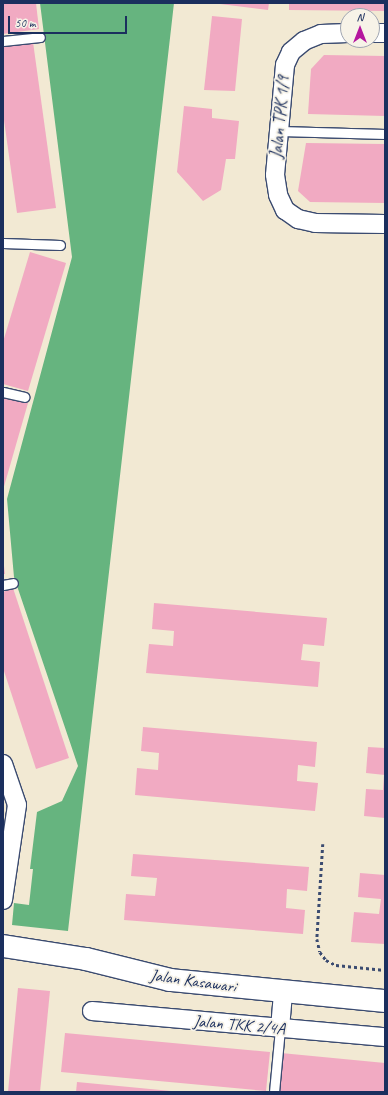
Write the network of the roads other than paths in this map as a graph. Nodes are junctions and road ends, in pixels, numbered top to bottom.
1 (340, 33) edge
2 (40, 37) dead end
3 (3, 41) edge
4 (280, 132) junction
5 (385, 134) edge
6 (385, 224) edge
7 (3, 243) edge
8 (60, 245) dead end
9 (3, 392) edge
10 (24, 397) dead end
11 (13, 583) dead end
12 (3, 585) edge
13 (3, 764) edge
14 (3, 900) edge
15 (3, 946) edge
16 (283, 991) junction
17 (385, 1001) edge
18 (92, 1011) dead end
19 (280, 1028) junction
20 (385, 1037) edge
21 (274, 1092) edge

1 - 4 street, Jalan TPK 1/9
2 - 3 lane
4 - 5 lane
4 - 6 street, Jalan TPK 1/9
7 - 8 lane
9 - 10 lane
11 - 12 lane
13 - 14 street
15 - 16 street, Jalan Kasawari
16 - 17 street, Jalan Kasawari
16 - 19 street
18 - 19 street, Jalan TKK 2/4A
19 - 20 street, Jalan TKK 2/4A
19 - 21 lane

